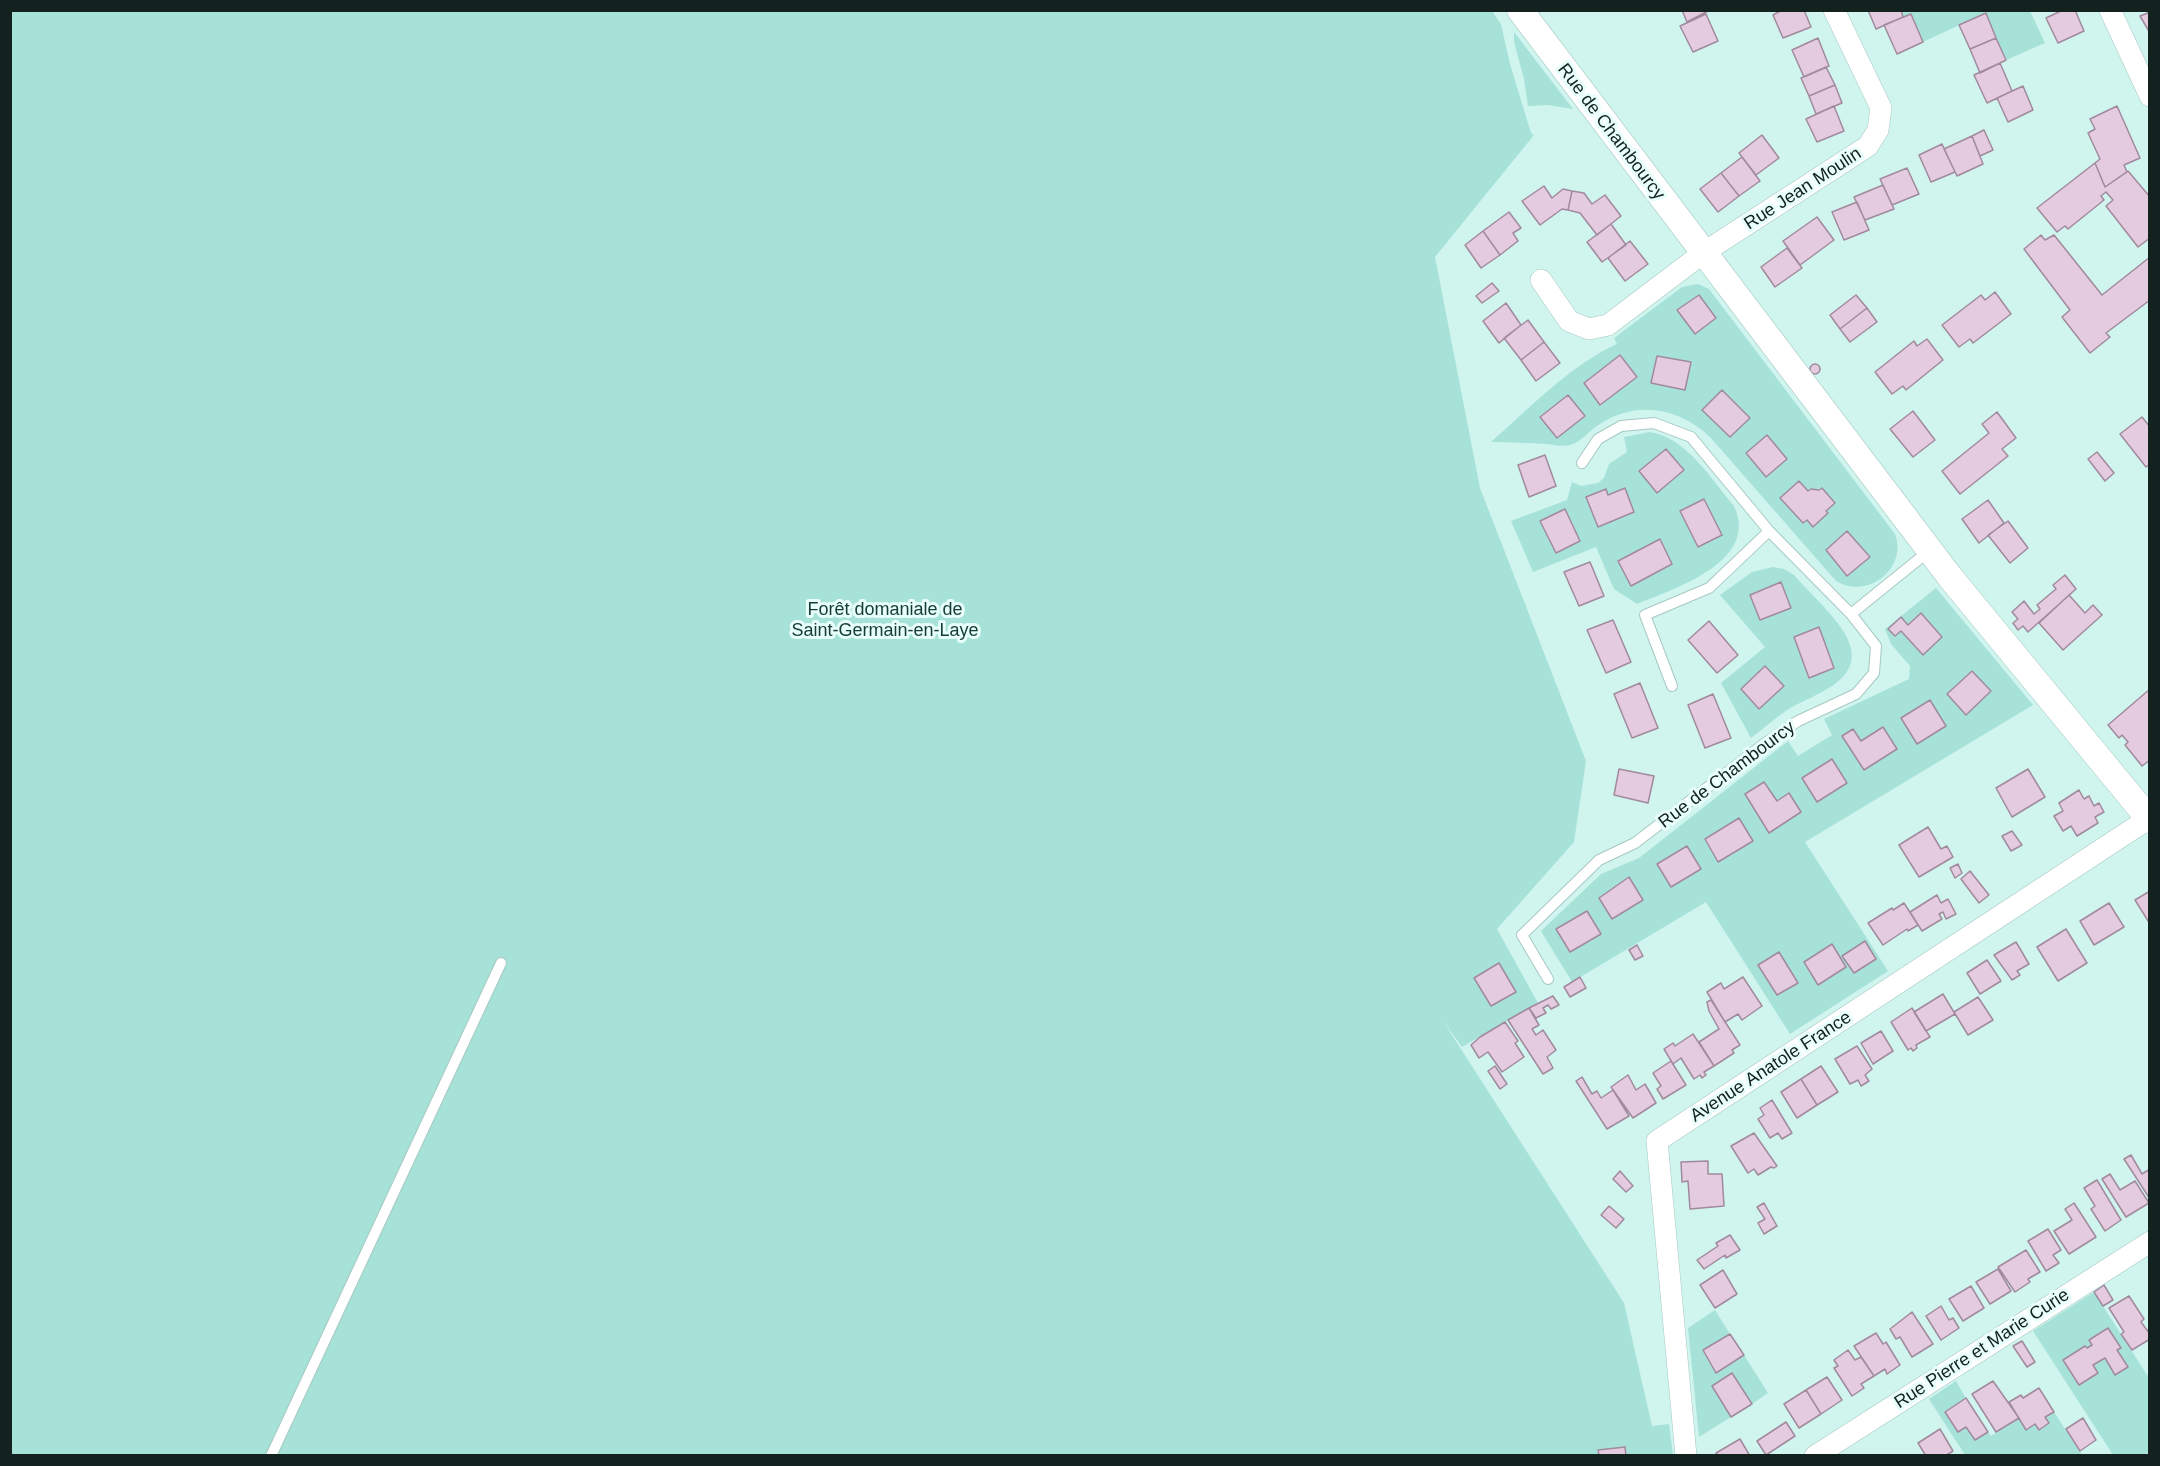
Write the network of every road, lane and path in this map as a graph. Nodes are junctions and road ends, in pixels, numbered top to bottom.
1 (1520, 10) edge
2 (1834, 10) edge
3 (2110, 10) edge
4 (2150, 96) edge
5 (1703, 253) junction
6 (1541, 280) dead end
7 (1582, 463) dead end
8 (1769, 531) junction
9 (1929, 551) junction
10 (1851, 614) junction
11 (1672, 686) dead end
12 (2149, 819) edge
13 (501, 963) dead end
14 (1548, 980) dead end
15 (2150, 1242) edge
16 (272, 1455) edge
17 (1686, 1455) edge
18 (1815, 1455) edge

1 - 5 street, Rue de Chambourcy
2 - 5 street, Rue Jean Moulin
3 - 4 street
5 - 6 street
5 - 9 street, Rue de Chambourcy
7 - 8 lane
8 - 10 lane
8 - 11 lane
9 - 10 lane
9 - 12 street, Rue de Chambourcy
10 - 14 lane, Rue de Chambourcy
12 - 17 street, Avenue Anatole France
13 - 16 lane
15 - 18 street, Rue Pierre et Marie Curie

